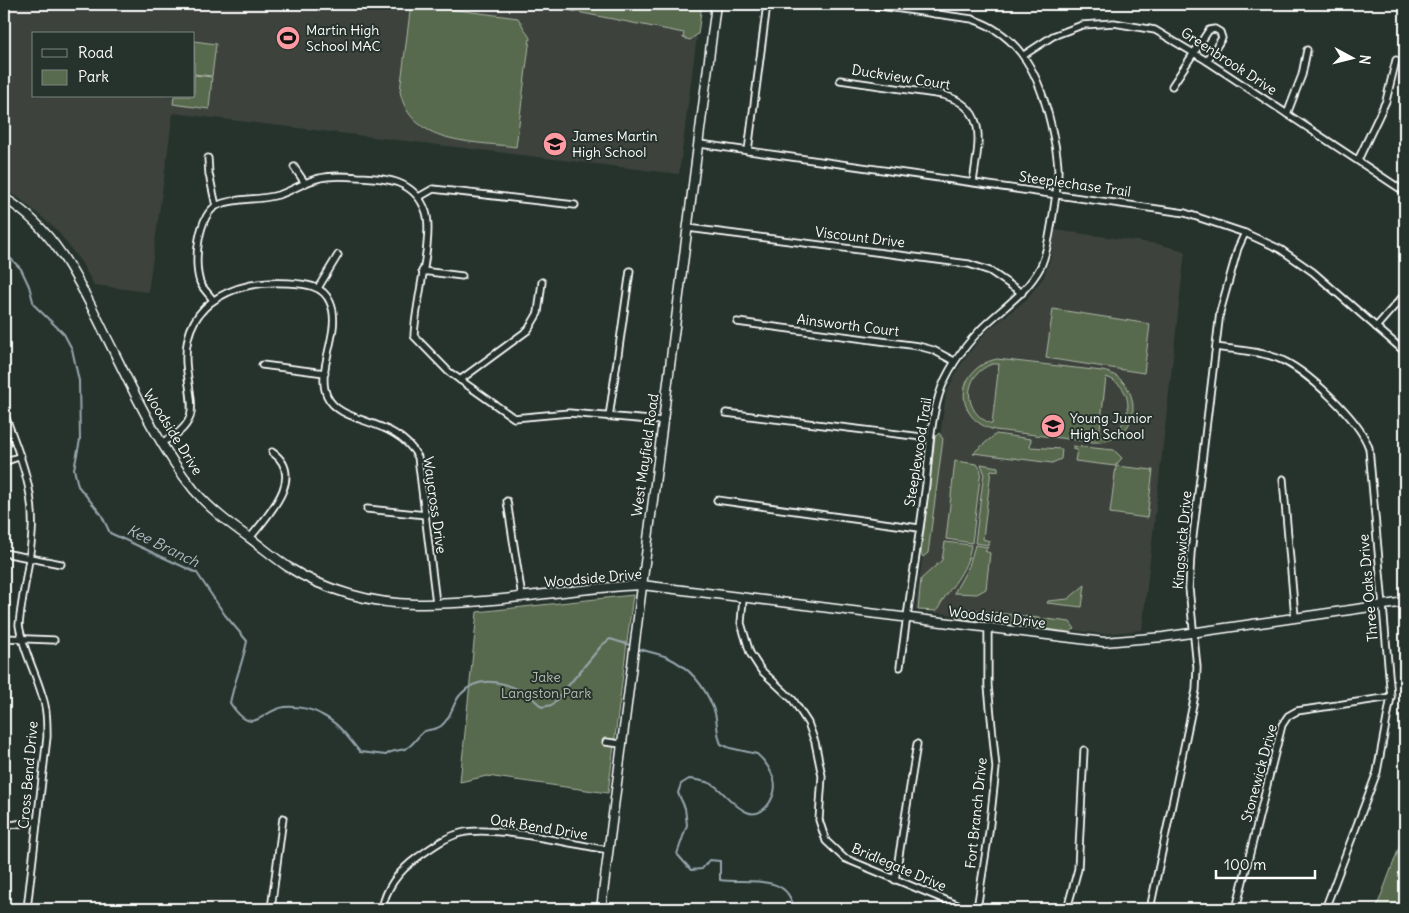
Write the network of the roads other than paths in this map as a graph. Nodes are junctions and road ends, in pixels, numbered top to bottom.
1 (716, 4) edge
2 (767, 4) edge
3 (866, 4) edge
4 (935, 4) edge
5 (935, 14) junction
6 (1307, 50) dead end
7 (1193, 52) junction
8 (1024, 55) junction
9 (1396, 60) dead end
10 (1207, 61) junction
11 (840, 80) dead end
12 (1172, 86) dead end
13 (1287, 114) junction
14 (700, 144) junction
15 (748, 151) junction
16 (208, 158) dead end
17 (1358, 160) junction
18 (294, 167) dead end
19 (973, 182) junction
20 (305, 184) junction
21 (1405, 192) edge
22 (1056, 194) junction
23 (419, 197) junction
24 (4, 198) edge
25 (216, 206) junction
26 (575, 206) dead end
27 (688, 228) junction
28 (1245, 233) junction
29 (338, 255) dead end
30 (422, 271) junction
31 (630, 271) dead end
32 (462, 276) dead end
33 (542, 282) dead end
34 (318, 288) junction
35 (1022, 293) junction
36 (1405, 294) edge
37 (213, 300) junction
38 (737, 322) dead end
39 (1376, 327) junction
40 (1216, 347) junction
41 (1405, 352) edge
42 (954, 361) junction
43 (262, 365) dead end
44 (325, 373) junction
45 (460, 380) junction
46 (4, 413) edge
47 (726, 413) dead end
48 (609, 417) junction
49 (662, 420) junction
50 (930, 438) junction
51 (162, 442) junction
52 (272, 452) dead end
53 (21, 456) junction
54 (4, 462) edge
55 (1282, 479) dead end
56 (717, 500) dead end
57 (507, 501) dead end
58 (367, 509) dead end
59 (426, 515) junction
60 (919, 528) junction
61 (250, 538) junction
62 (4, 553) edge
63 (29, 557) junction
64 (61, 564) dead end
65 (642, 585) junction
66 (522, 598) junction
67 (743, 599) junction
68 (1405, 602) edge
69 (436, 603) junction
70 (1382, 605) junction
71 (1295, 617) junction
72 (907, 619) junction
73 (988, 629) junction
74 (1194, 633) junction
75 (4, 638) edge
76 (22, 639) junction
77 (54, 640) dead end
78 (900, 668) dead end
79 (1391, 697) junction
80 (606, 742) dead end
81 (621, 744) junction
82 (917, 744) dead end
83 (1084, 750) dead end
84 (283, 818) dead end
85 (37, 821) junction
86 (4, 826) edge
87 (608, 850) junction
88 (895, 880) junction
89 (27, 909) edge
90 (271, 909) edge
91 (382, 909) edge
92 (392, 909) edge
93 (601, 909) edge
94 (967, 909) edge
95 (976, 909) edge
96 (1067, 909) edge
97 (1150, 909) edge
98 (1236, 909) edge
99 (1325, 909) edge

1 - 14 street, West Mayfield Road
2 - 15 street
3 - 5 street, Steeplewood Trail
4 - 5 street
5 - 8 street, Steeplewood Trail
6 - 13 street
7 - 8 street, Greenbrook Drive
7 - 10 street, Greenbrook Drive
7 - 10 street
7 - 12 street
8 - 22 street, Steeplewood Trail
9 - 17 street
10 - 13 street, Greenbrook Drive
11 - 19 street, Duckview Court
13 - 17 street, Greenbrook Drive
14 - 15 street, Steeplechase Trail
14 - 27 street, West Mayfield Road
15 - 19 street, Steeplechase Trail
16 - 25 street
17 - 21 street, Greenbrook Drive
18 - 20 street
19 - 22 street, Steeplechase Trail
20 - 23 street
20 - 25 street
22 - 28 street, Steeplechase Trail
22 - 35 street, Steeplewood Trail
23 - 26 street
23 - 30 street
24 - 51 street, Woodside Drive
25 - 37 street
27 - 35 street, Viscount Drive
27 - 49 street, West Mayfield Road
28 - 39 street, Steeplechase Trail
28 - 40 street, Kingswick Drive
29 - 34 street
30 - 32 street
30 - 45 street
31 - 48 street
33 - 45 street
34 - 37 street
34 - 44 street, Waycross Drive
35 - 42 street, Steeplewood Trail
36 - 39 street
37 - 51 street
38 - 42 street, Ainsworth Court
39 - 41 street, Steeplechase Trail
40 - 70 street, Three Oaks Drive
40 - 74 street, Kingswick Drive
42 - 50 street, Steeplewood Trail
43 - 44 street
44 - 59 street, Waycross Drive
45 - 48 street
46 - 53 street, Cross Bend Drive
47 - 50 street
48 - 49 street
49 - 65 street, West Mayfield Road
50 - 60 street, Steeplewood Trail
51 - 61 street, Woodside Drive
52 - 61 street
53 - 54 street
53 - 63 street, Cross Bend Drive
55 - 71 street
56 - 60 street
57 - 66 street
58 - 59 street
59 - 69 street, Waycross Drive
60 - 72 street, Steeplewood Trail
61 - 69 street, Woodside Drive
62 - 63 street
63 - 64 street
63 - 76 street, Cross Bend Drive
65 - 66 street, Woodside Drive
65 - 67 street, Woodside Drive
65 - 81 street, West Mayfield Road
66 - 69 street, Woodside Drive
67 - 72 street, Woodside Drive
67 - 88 street, Bridlegate Drive
68 - 70 street, Woodside Drive
70 - 71 street, Woodside Drive
70 - 79 street, Three Oaks Drive
71 - 74 street, Woodside Drive
72 - 73 street, Woodside Drive
72 - 78 street, Steeplewood Trail
73 - 74 street, Woodside Drive
73 - 95 street, Fort Branch Drive
74 - 97 street, Kingswick Drive
75 - 76 street
76 - 77 street
76 - 85 street, Cross Bend Drive
79 - 98 street, Stonewick Drive
79 - 99 street, Three Oaks Drive
80 - 81 street
81 - 87 street, West Mayfield Road
82 - 88 street
83 - 96 street
84 - 90 street
85 - 86 street
85 - 89 street, Cross Bend Drive
87 - 91 street, Oak Bend Drive
87 - 93 street, West Mayfield Road
88 - 94 street, Bridlegate Drive
91 - 92 street

